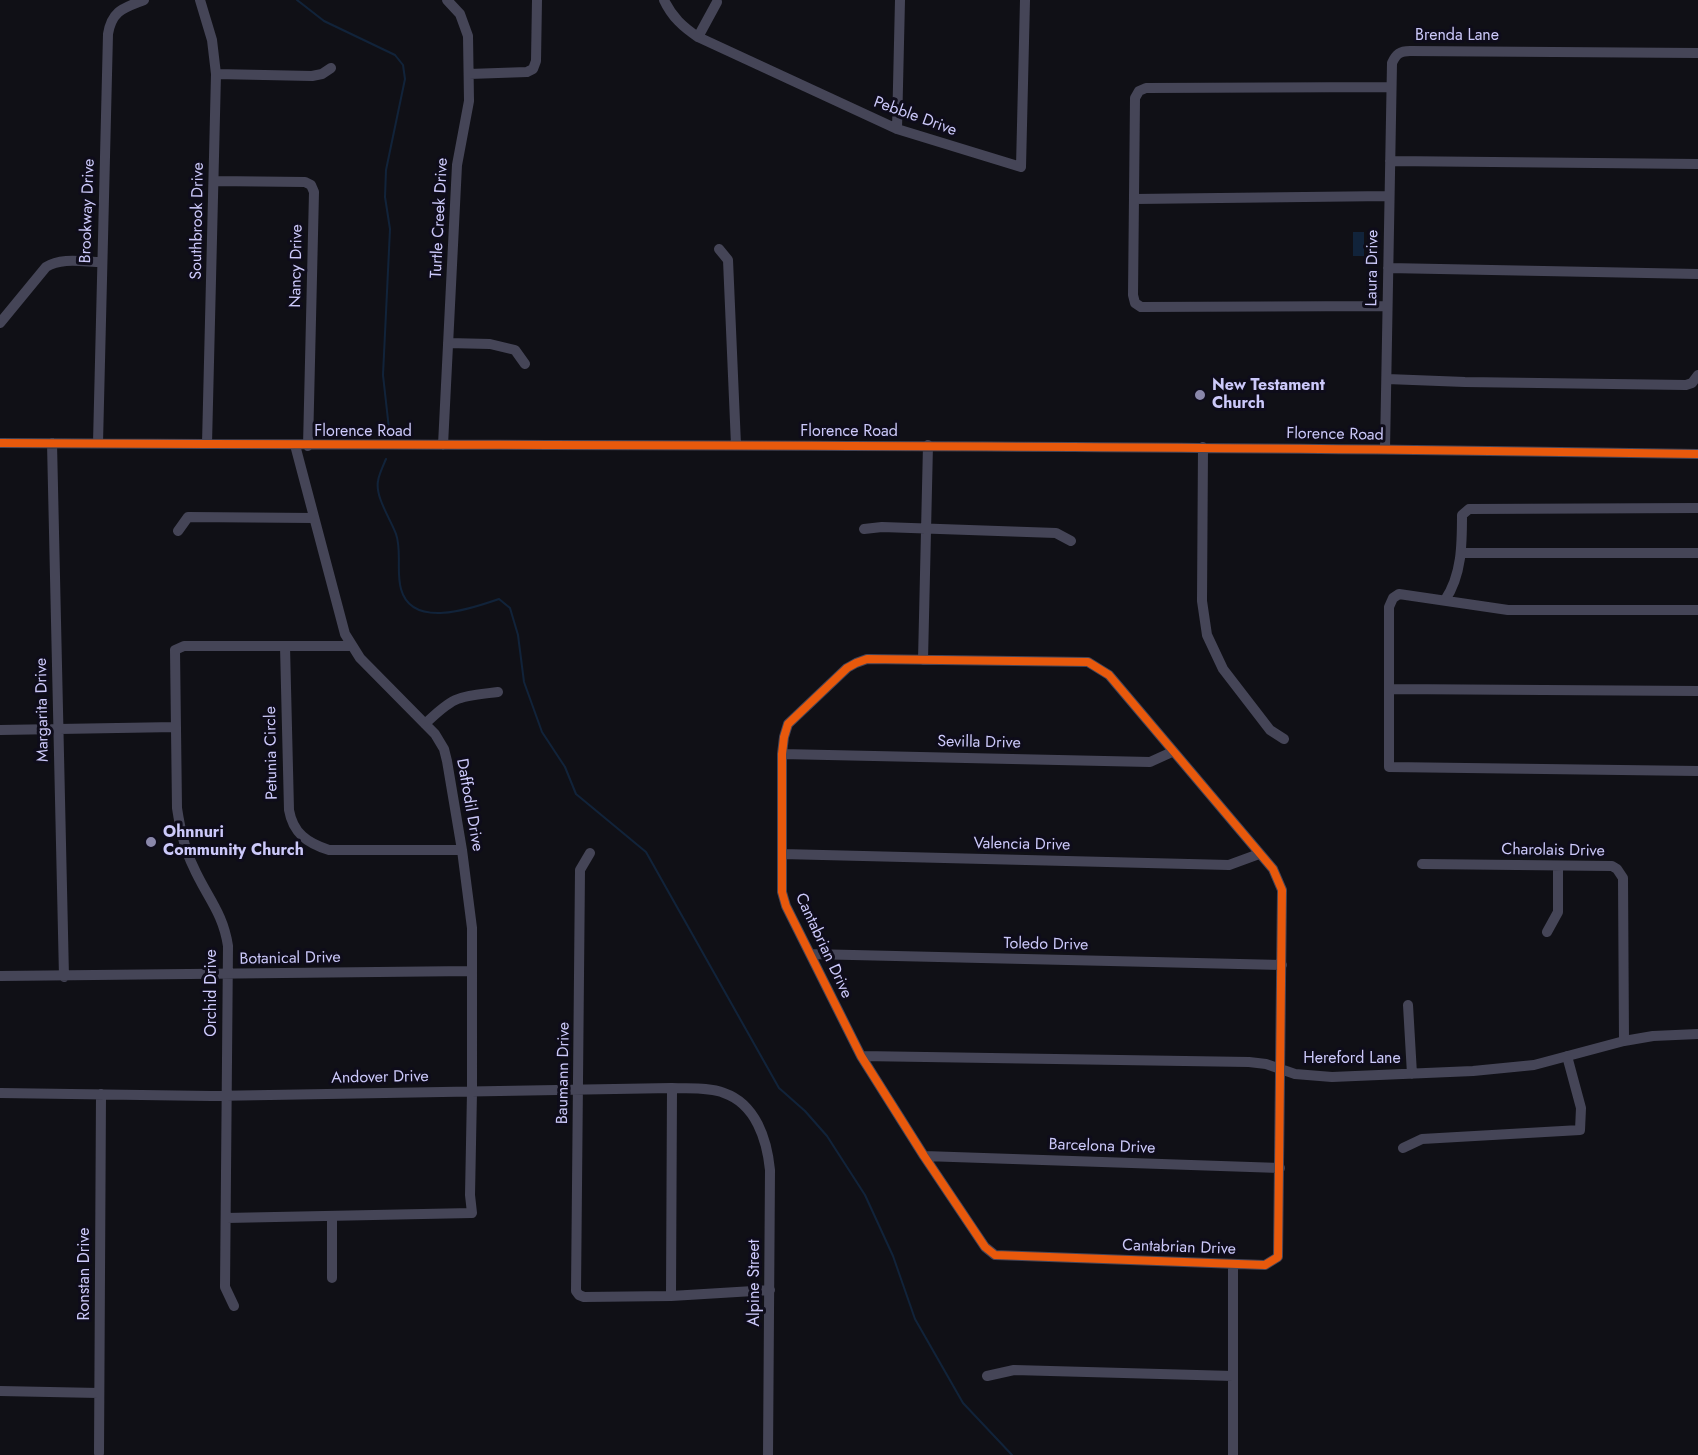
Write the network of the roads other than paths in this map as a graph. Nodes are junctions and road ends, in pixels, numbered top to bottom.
1 (144, 0) edge
2 (200, 0) edge
3 (447, 0) edge
4 (537, 0) edge
5 (664, 0) edge
6 (900, 0) edge
7 (1025, 0) edge
8 (717, 2) dead end
9 (698, 37) junction
10 (1698, 53) edge
11 (331, 68) dead end
12 (216, 74) junction
13 (469, 74) junction
14 (1392, 87) junction
15 (897, 129) junction
16 (1390, 161) junction
17 (1698, 164) edge
18 (214, 181) junction
19 (1389, 196) junction
20 (1135, 199) junction
21 (719, 249) dead end
22 (102, 262) junction
23 (1388, 268) junction
24 (1698, 274) edge
25 (1388, 306) junction
26 (0, 323) edge
27 (448, 343) junction
28 (525, 364) dead end
29 (1698, 375) edge
30 (1387, 379) junction
31 (0, 443) edge
32 (52, 443) junction
33 (98, 443) junction
34 (207, 444) junction
35 (295, 445) junction
36 (442, 445) junction
37 (736, 445) junction
38 (928, 445) junction
39 (308, 446) junction
40 (1203, 447) junction
41 (1385, 449) junction
42 (1698, 454) edge
43 (1698, 508) edge
44 (314, 518) junction
45 (864, 529) dead end
46 (926, 530) junction
47 (178, 531) dead end
48 (1071, 541) dead end
49 (1462, 553) junction
50 (1698, 553) edge
51 (1445, 600) junction
52 (1698, 610) edge
53 (285, 646) junction
54 (351, 646) junction
55 (923, 660) junction
56 (1389, 689) junction
57 (1698, 691) edge
58 (498, 692) dead end
59 (425, 724) junction
60 (176, 728) junction
61 (0, 730) edge
62 (59, 730) junction
63 (1284, 739) dead end
64 (1172, 752) junction
65 (782, 754) junction
66 (1698, 771) edge
67 (462, 850) junction
68 (590, 853) dead end
69 (782, 854) junction
70 (1259, 854) junction
71 (1422, 864) dead end
72 (1558, 866) junction
73 (1547, 933) dead end
74 (810, 954) junction
75 (1282, 965) junction
76 (472, 971) junction
77 (227, 975) junction
78 (0, 976) edge
79 (64, 977) junction
80 (1408, 1005) dead end
81 (1698, 1034) edge
82 (1624, 1041) junction
83 (861, 1056) junction
84 (1567, 1056) junction
85 (1280, 1068) junction
86 (1412, 1074) junction
87 (672, 1088) junction
88 (579, 1090) junction
89 (472, 1092) junction
90 (0, 1093) edge
91 (101, 1094) junction
92 (226, 1096) junction
93 (752, 1115) joint
94 (1403, 1148) dead end
95 (924, 1156) junction
96 (1280, 1167) junction
97 (332, 1216) junction
98 (226, 1218) junction
99 (1233, 1264) junction
100 (332, 1278) dead end
101 (770, 1290) junction
102 (671, 1296) junction
103 (234, 1306) dead end
104 (987, 1376) dead end
105 (1233, 1376) junction
106 (0, 1391) edge
107 (99, 1392) junction
108 (99, 1453) dead end
109 (768, 1455) edge
110 (1233, 1455) edge

1 - 22 street, Brookway Drive
2 - 12 street, Southbrook Drive
3 - 13 street, Turtle Creek Drive
4 - 13 street
5 - 9 street, Pebble Drive
6 - 15 street
7 - 15 street, Pebble Drive
8 - 9 street
9 - 15 street, Pebble Drive
10 - 14 street, Brenda Lane
11 - 12 street
12 - 18 street, Southbrook Drive
13 - 27 street, Turtle Creek Drive
14 - 16 street, Laura Drive
14 - 20 street
16 - 17 street
16 - 19 street, Laura Drive
18 - 34 street, Southbrook Drive
18 - 39 street, Nancy Drive
19 - 20 street
19 - 23 street, Laura Drive
20 - 25 street
21 - 37 street
22 - 26 street
22 - 33 street, Brookway Drive
23 - 24 street
23 - 25 street, Laura Drive
25 - 30 street, Laura Drive
27 - 28 street
27 - 36 street, Turtle Creek Drive
29 - 30 street
30 - 41 street, Laura Drive
31 - 32 street, Florence Road
32 - 33 street, Florence Road
32 - 62 street, Margarita Drive
33 - 34 street, Florence Road
34 - 35 street, Florence Road
35 - 39 street, Florence Road
35 - 44 street, Daffodil Drive
36 - 37 street, Florence Road
36 - 39 street, Florence Road
37 - 38 street, Florence Road
38 - 40 street, Florence Road
38 - 46 street
40 - 41 street, Florence Road
40 - 63 street
41 - 42 street, Florence Road
43 - 49 street
44 - 47 street
44 - 54 street, Daffodil Drive
45 - 46 street
46 - 48 street
46 - 55 street
49 - 50 street
49 - 51 street
51 - 52 street
51 - 56 street
53 - 54 street, Orchid Drive
53 - 60 street, Orchid Drive
53 - 67 street, Petunia Circle
54 - 59 street, Daffodil Drive
55 - 64 street, Cantabrian Drive
55 - 65 street, Cantabrian Drive
56 - 57 street
56 - 66 street
58 - 59 street
59 - 67 street, Daffodil Drive
60 - 62 street
60 - 77 street, Orchid Drive
61 - 62 street
62 - 79 street, Margarita Drive
64 - 65 street, Sevilla Drive
64 - 70 street, Cantabrian Drive
65 - 69 street, Cantabrian Drive
67 - 76 street, Daffodil Drive
68 - 88 street, Baumann Drive
69 - 70 street, Valencia Drive
69 - 74 street, Cantabrian Drive
70 - 75 street, Cantabrian Drive
71 - 72 street, Charolais Drive
72 - 73 street
72 - 82 street, Charolais Drive
74 - 75 street, Toledo Drive
74 - 83 street, Cantabrian Drive
75 - 85 street, Cantabrian Drive
76 - 77 street, Botanical Drive
76 - 89 street, Daffodil Drive
77 - 79 street, Botanical Drive
77 - 92 street, Orchid Drive
78 - 79 street, Botanical Drive
80 - 86 street
81 - 82 street, Hereford Lane
82 - 84 street, Hereford Lane
83 - 85 street, Hereford Lane
83 - 95 street, Cantabrian Drive
84 - 86 street, Hereford Lane
84 - 94 street
85 - 86 street, Hereford Lane
85 - 96 street, Cantabrian Drive
87 - 88 street, Andover Drive
87 - 93 street, Andover Drive
87 - 102 street
88 - 89 street, Andover Drive
88 - 102 street, Baumann Drive
89 - 92 street, Andover Drive
89 - 97 street, Daffodil Drive
90 - 91 street, Andover Drive
91 - 92 street, Andover Drive
91 - 107 street, Ronstan Drive
92 - 98 street, Orchid Drive
93 - 101 street, Alpine Street
95 - 96 street, Barcelona Drive
95 - 99 street, Cantabrian Drive
96 - 99 street, Cantabrian Drive
97 - 98 street
97 - 100 street
98 - 103 street, Orchid Drive
99 - 105 street
101 - 102 street
101 - 109 street, Alpine Street
104 - 105 street
105 - 110 street
106 - 107 street
107 - 108 street, Ronstan Drive

